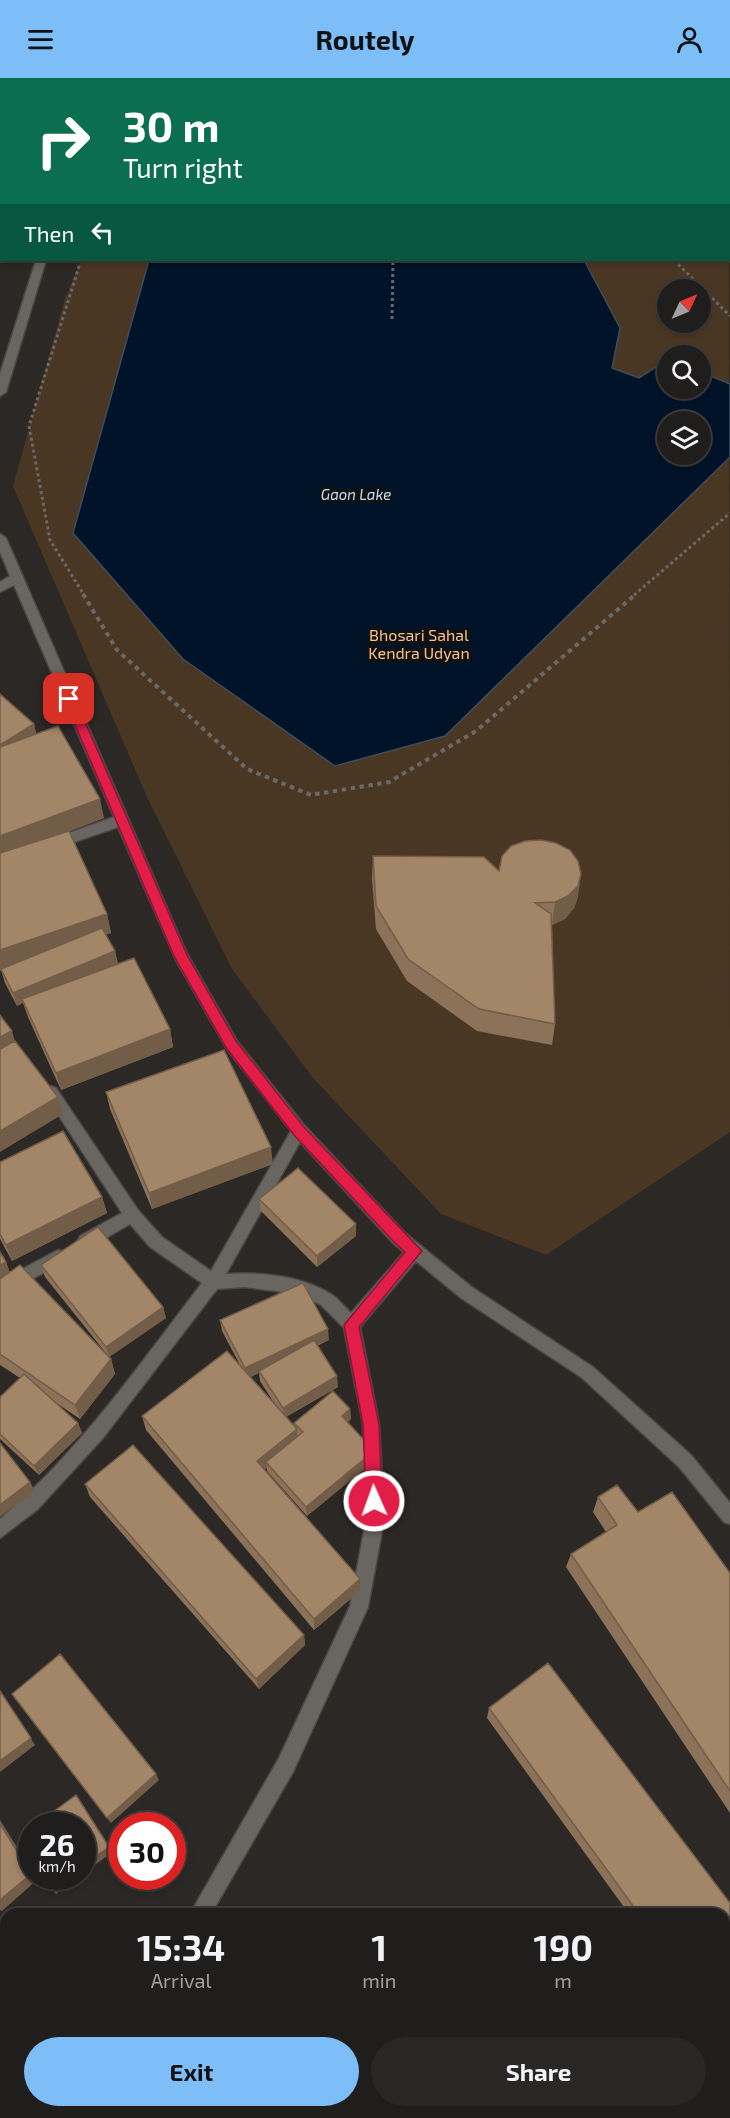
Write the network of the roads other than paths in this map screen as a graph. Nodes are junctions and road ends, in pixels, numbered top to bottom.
1 (41, 261) edge
2 (0, 392) edge
3 (0, 538) edge
4 (17, 577) junction
5 (0, 588) edge
6 (122, 820) junction
7 (44, 847) edge
8 (44, 1082) edge
9 (298, 1130) junction
10 (132, 1215) junction
11 (415, 1251) junction
12 (213, 1282) junction
13 (0, 1289) edge
14 (351, 1325) junction
15 (730, 1516) edge
16 (0, 1530) edge
17 (203, 1908) edge

1 - 2 street
3 - 4 street
4 - 5 street
4 - 6 street
6 - 7 street
6 - 9 street
8 - 10 street
9 - 11 street
9 - 12 street
10 - 12 street
10 - 13 street
11 - 14 street
11 - 15 street
12 - 14 street
12 - 16 street
14 - 17 street

